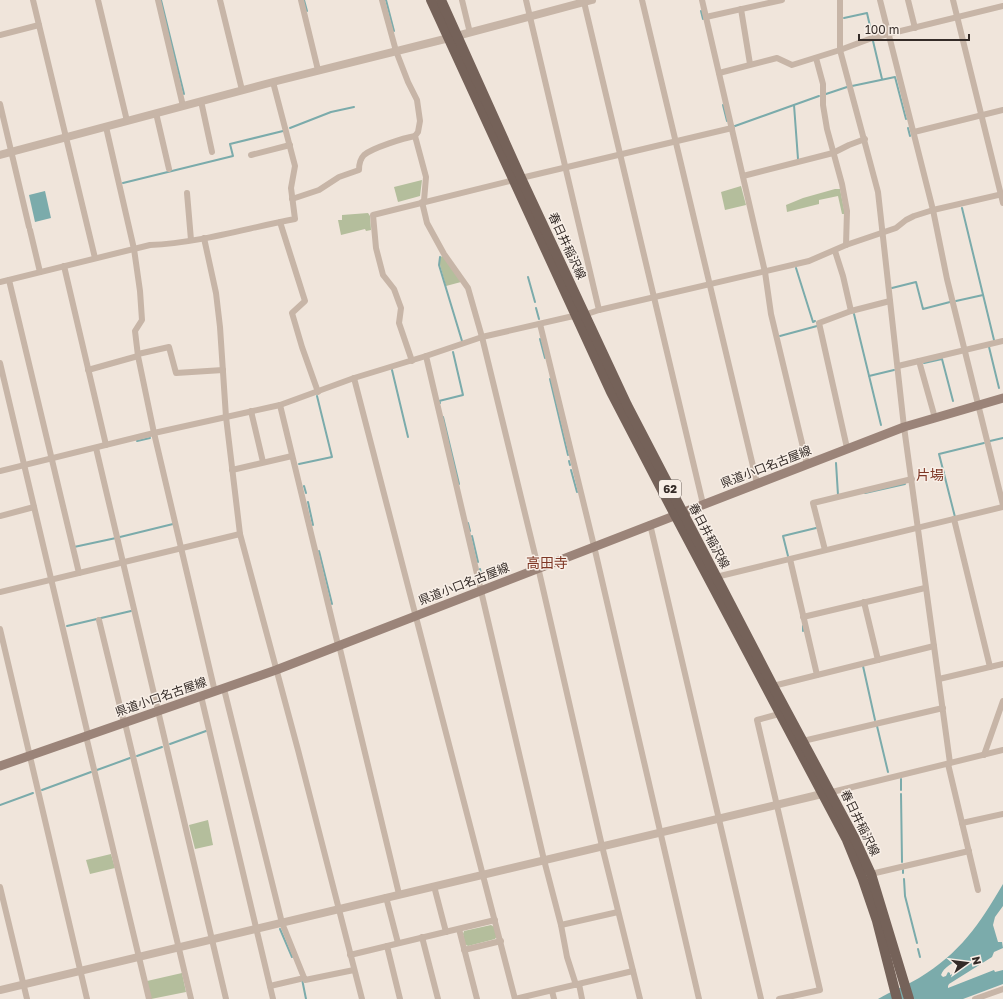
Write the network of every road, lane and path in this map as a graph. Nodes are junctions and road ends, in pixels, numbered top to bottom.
1 (33, 0) edge
2 (98, 0) edge
3 (158, 0) edge
4 (220, 0) edge
5 (301, 0) edge
6 (382, 0) edge
7 (431, 0) edge
8 (441, 0) edge
9 (462, 0) edge
10 (526, 0) edge
11 (592, 0) edge
12 (642, 0) edge
13 (702, 0) edge
14 (782, 0) edge
15 (840, 0) edge
16 (880, 0) edge
17 (908, 0) edge
18 (953, 0) edge
19 (584, 2) junction
20 (1003, 6) edge
21 (741, 9) junction
22 (530, 16) junction
23 (706, 17) junction
24 (957, 18) junction
25 (39, 25) junction
26 (915, 28) junction
27 (470, 33) junction
28 (888, 34) junction
29 (0, 35) edge
30 (453, 37) junction
31 (840, 50) junction
32 (396, 51) junction
33 (816, 58) junction
34 (750, 64) junction
35 (318, 70) junction
36 (719, 73) junction
37 (273, 82) junction
38 (242, 90) junction
39 (201, 101) junction
40 (0, 104) edge
41 (183, 106) junction
42 (1003, 110) edge
43 (156, 113) junction
44 (982, 115) junction
45 (127, 121) junction
46 (106, 127) junction
47 (732, 128) junction
48 (914, 132) junction
49 (415, 136) junction
50 (66, 138) junction
51 (865, 140) junction
52 (676, 141) junction
53 (290, 145) junction
54 (11, 152) junction
55 (212, 152) dead end
56 (833, 153) junction
57 (0, 155) edge
58 (251, 155) dead end
59 (620, 155) junction
60 (169, 168) dead end
61 (566, 168) junction
62 (743, 176) junction
63 (517, 179) junction
64 (187, 193) dead end
65 (1002, 194) edge
66 (292, 200) junction
67 (423, 202) junction
68 (1003, 203) edge
69 (933, 210) junction
70 (280, 222) junction
71 (883, 232) junction
72 (204, 238) junction
73 (191, 240) junction
74 (846, 246) junction
75 (134, 249) junction
76 (835, 250) junction
77 (94, 258) junction
78 (64, 266) junction
79 (40, 272) junction
80 (765, 272) junction
81 (9, 280) junction
82 (0, 282) edge
83 (710, 284) junction
84 (654, 297) junction
85 (890, 301) junction
86 (599, 310) junction
87 (851, 311) junction
88 (580, 316) junction
89 (540, 324) junction
90 (482, 337) junction
91 (1003, 341) edge
92 (964, 350) junction
93 (138, 355) junction
94 (426, 356) junction
95 (412, 361) junction
96 (919, 361) junction
97 (0, 363) edge
98 (898, 366) junction
99 (88, 370) junction
100 (223, 370) junction
101 (354, 378) junction
102 (318, 392) junction
103 (1003, 398) edge
104 (280, 405) junction
105 (977, 405) junction
106 (251, 411) junction
107 (226, 417) junction
108 (935, 418) junction
109 (904, 427) junction
110 (154, 433) junction
111 (106, 445) junction
112 (96, 448) junction
113 (847, 448) junction
114 (292, 456) junction
115 (52, 458) junction
116 (263, 462) junction
117 (807, 464) junction
118 (24, 465) junction
119 (232, 470) junction
120 (0, 471) edge
121 (912, 479) junction
122 (757, 483) junction
123 (703, 504) junction
124 (1003, 506) edge
125 (34, 507) junction
126 (678, 514) junction
127 (0, 516) edge
128 (954, 519) junction
129 (650, 524) junction
130 (918, 528) junction
131 (240, 534) junction
132 (594, 546) junction
133 (181, 548) junction
134 (825, 550) junction
135 (790, 559) junction
136 (123, 562) junction
137 (538, 567) junction
138 (79, 573) junction
139 (716, 577) junction
140 (52, 580) junction
141 (926, 588) junction
142 (482, 590) junction
143 (0, 592) edge
144 (864, 602) junction
145 (416, 615) junction
146 (803, 617) junction
147 (99, 620) dead end
148 (0, 629) edge
149 (339, 645) junction
150 (934, 646) junction
151 (878, 660) junction
152 (1003, 664) edge
153 (990, 667) junction
154 (276, 670) junction
155 (818, 675) junction
156 (939, 679) junction
157 (773, 686) junction
158 (219, 690) junction
159 (201, 696) junction
160 (1003, 701) edge
161 (943, 708) junction
162 (158, 711) junction
163 (779, 714) junction
164 (125, 723) junction
165 (87, 735) junction
166 (803, 741) junction
167 (1003, 750) edge
168 (984, 755) junction
169 (30, 756) junction
170 (949, 763) junction
171 (0, 766) edge
172 (826, 793) junction
173 (777, 804) junction
174 (1003, 814) edge
175 (718, 818) junction
176 (962, 823) junction
177 (660, 832) junction
178 (602, 846) junction
179 (969, 851) junction
180 (544, 860) junction
181 (484, 874) junction
182 (871, 874) junction
183 (434, 886) junction
184 (0, 887) edge
185 (978, 890) dead end
186 (399, 894) junction
187 (386, 897) junction
188 (338, 909) junction
189 (618, 912) junction
190 (495, 920) junction
191 (282, 923) junction
192 (561, 924) junction
193 (256, 929) junction
194 (459, 929) junction
195 (446, 932) junction
196 (422, 938) junction
197 (212, 940) junction
198 (500, 941) junction
199 (398, 943) junction
200 (387, 946) junction
201 (179, 947) junction
202 (464, 950) junction
203 (350, 955) junction
204 (138, 957) junction
205 (354, 970) junction
206 (80, 971) junction
207 (632, 971) junction
208 (300, 979) dead end
209 (23, 984) junction
210 (577, 985) junction
211 (270, 986) junction
212 (1003, 989) edge
213 (0, 990) edge
214 (552, 990) junction
215 (27, 999) edge
216 (87, 999) edge
217 (148, 999) edge
218 (191, 999) edge
219 (226, 999) edge
220 (273, 999) edge
221 (362, 999) edge
222 (400, 999) edge
223 (438, 999) edge
224 (477, 999) edge
225 (515, 999) edge
226 (554, 999) edge
227 (582, 999) edge
228 (640, 999) edge
229 (699, 999) edge
230 (761, 999) edge
231 (779, 999) edge
232 (897, 999) edge
233 (909, 999) edge
234 (975, 999) edge

1 - 25 street
2 - 45 street
3 - 41 street
4 - 38 street
5 - 35 street
6 - 32 street
7 - 30 main road, 春日井稲沢線 / 62
8 - 30 main road, 春日井稲沢線 / 62
9 - 27 street
10 - 22 street
11 - 19 street
12 - 52 street
13 - 23 street
14 - 21 street
15 - 31 street
16 - 28 street
17 - 26 street
18 - 24 street
19 - 22 street
19 - 59 street
20 - 24 street
21 - 23 street
21 - 34 street
22 - 27 street
22 - 61 street
23 - 36 street
24 - 26 street
24 - 44 street
25 - 29 street
25 - 50 street
26 - 28 street
27 - 30 street
28 - 31 street
28 - 48 street
30 - 32 street
30 - 63 main road, 春日井稲沢線 / 62
31 - 33 street
31 - 51 street
32 - 35 street
32 - 49 street
33 - 34 street
33 - 56 street
34 - 36 street
35 - 37 street
36 - 47 street
37 - 38 street
37 - 53 street
38 - 39 street
39 - 41 street
39 - 55 street
40 - 54 street
41 - 43 street
42 - 44 street
43 - 45 street
43 - 60 street
44 - 48 street
44 - 65 street
45 - 46 street
46 - 50 street
46 - 75 street
47 - 52 street
47 - 62 street
48 - 69 street
49 - 66 street
49 - 67 street
50 - 54 street
50 - 77 street
51 - 56 street
51 - 71 street
52 - 59 street
52 - 83 street
53 - 58 street
53 - 66 street
54 - 57 street
54 - 79 street
56 - 62 street
56 - 74 street
59 - 61 street
59 - 84 street
61 - 63 street
61 - 86 street
62 - 80 street
63 - 67 street
63 - 88 main road, 春日井稲沢線 / 62
64 - 73 street
65 - 68 street
65 - 69 street
66 - 70 street
67 - 90 street
67 - 95 street
69 - 71 street
69 - 92 street
70 - 72 street
70 - 102 street
71 - 74 street
71 - 85 street
72 - 73 street
72 - 100 street
73 - 75 street
74 - 76 street
75 - 77 street
75 - 93 street
76 - 80 street
76 - 87 street
77 - 78 street
78 - 79 street
78 - 99 street
79 - 81 street
80 - 83 street
80 - 117 street
81 - 82 street
81 - 115 street
83 - 84 street
83 - 122 street
84 - 86 street
84 - 123 street
85 - 87 street
85 - 98 street
86 - 88 street
87 - 113 street
88 - 89 street
88 - 126 main road, 春日井稲沢線 / 62
89 - 90 street
89 - 132 street
90 - 94 street
90 - 137 street
91 - 92 street
92 - 96 street
92 - 105 street
93 - 99 street
93 - 100 street
93 - 110 street
94 - 95 street
94 - 142 street
95 - 101 street
96 - 98 street
96 - 108 street
97 - 118 street
98 - 109 street
99 - 111 street
100 - 107 street
101 - 102 street
101 - 145 street
102 - 104 street
103 - 105 main road, 県道小口名古屋線
104 - 106 street
104 - 114 street
105 - 108 main road, 県道小口名古屋線
105 - 124 street
106 - 107 street
106 - 116 street
107 - 110 street
107 - 119 street
108 - 109 main road, 県道小口名古屋線
109 - 113 main road, 県道小口名古屋線
109 - 121 street
110 - 111 street
110 - 133 street
111 - 112 street
112 - 115 street
112 - 136 street
113 - 117 main road, 県道小口名古屋線
114 - 116 street
114 - 149 street
115 - 118 street
115 - 138 street
116 - 119 street
117 - 122 main road, 県道小口名古屋線
118 - 120 street
118 - 125 street
119 - 131 street
121 - 130 street
121 - 134 street
122 - 123 main road, 県道小口名古屋線
123 - 126 main road, 県道小口名古屋線
124 - 128 street
125 - 127 street
125 - 140 street
126 - 129 main road, 県道小口名古屋線
126 - 139 main road, 春日井稲沢線 / 62
126 - 163 main road, 春日井稲沢線 / 62
128 - 130 street
128 - 153 street
129 - 132 main road, 県道小口名古屋線
129 - 175 street
130 - 134 street
130 - 141 street
131 - 133 street
131 - 154 street
132 - 137 main road, 県道小口名古屋線
132 - 177 street
133 - 136 street
133 - 158 street
134 - 135 street
135 - 139 street
135 - 146 street
136 - 138 street
136 - 162 street
137 - 142 main road, 県道小口名古屋線
137 - 178 street
138 - 140 street
139 - 157 main road, 春日井稲沢線 / 62
140 - 143 street
140 - 165 street
141 - 144 street
141 - 150 street
142 - 145 main road, 県道小口名古屋線
142 - 180 street
144 - 146 street
144 - 151 street
145 - 149 main road, 県道小口名古屋線
145 - 181 street
146 - 155 street
147 - 164 street
148 - 169 street
149 - 154 main road, 県道小口名古屋線
149 - 186 street
150 - 151 street
150 - 156 street
151 - 155 street
152 - 153 street
153 - 156 street
154 - 158 main road, 県道小口名古屋線
154 - 188 street
155 - 157 street
156 - 161 street
157 - 166 main road, 春日井稲沢線 / 62
158 - 159 main road, 県道小口名古屋線
158 - 191 street
159 - 162 main road, 県道小口名古屋線
159 - 193 street
160 - 168 street
161 - 166 street
161 - 170 street
162 - 164 main road, 県道小口名古屋線
162 - 197 street
163 - 172 main road, 春日井稲沢線 / 62
163 - 173 street
164 - 165 main road, 県道小口名古屋線
164 - 201 street
165 - 169 main road, 県道小口名古屋線
165 - 204 street
166 - 172 main road, 春日井稲沢線 / 62
167 - 168 street
168 - 170 street
169 - 171 main road, 県道小口名古屋線
169 - 206 street
170 - 172 street
170 - 176 street
172 - 173 street
172 - 182 main road, 春日井稲沢線 / 62
172 - 232 main road, 春日井稲沢線 / 62
173 - 175 street
173 - 231 street
174 - 176 street
175 - 177 street
175 - 230 street
176 - 179 street
177 - 178 street
177 - 229 street
178 - 180 street
178 - 189 street
179 - 182 street
179 - 185 street
180 - 181 street
180 - 192 street
181 - 183 street
181 - 190 street
182 - 233 main road, 春日井稲沢線 / 62
183 - 186 street
183 - 195 street
184 - 209 street
186 - 187 street
187 - 188 street
187 - 199 street
188 - 191 street
188 - 203 street
189 - 192 street
189 - 207 street
190 - 194 street
190 - 198 street
191 - 193 street
191 - 205 street
192 - 210 street
193 - 197 street
193 - 211 street
194 - 195 street
194 - 202 street
195 - 196 street
196 - 199 street
196 - 223 street
197 - 201 street
197 - 219 street
198 - 202 street
198 - 225 street
199 - 200 street
200 - 203 street
200 - 222 street
201 - 204 street
201 - 218 street
202 - 224 street
203 - 205 street
204 - 206 street
204 - 217 street
205 - 221 street
206 - 209 street
206 - 216 street
207 - 210 street
207 - 228 street
208 - 211 street
209 - 213 street
209 - 215 street
210 - 214 street
210 - 227 street
211 - 220 street
212 - 234 street
214 - 225 street
214 - 226 street

